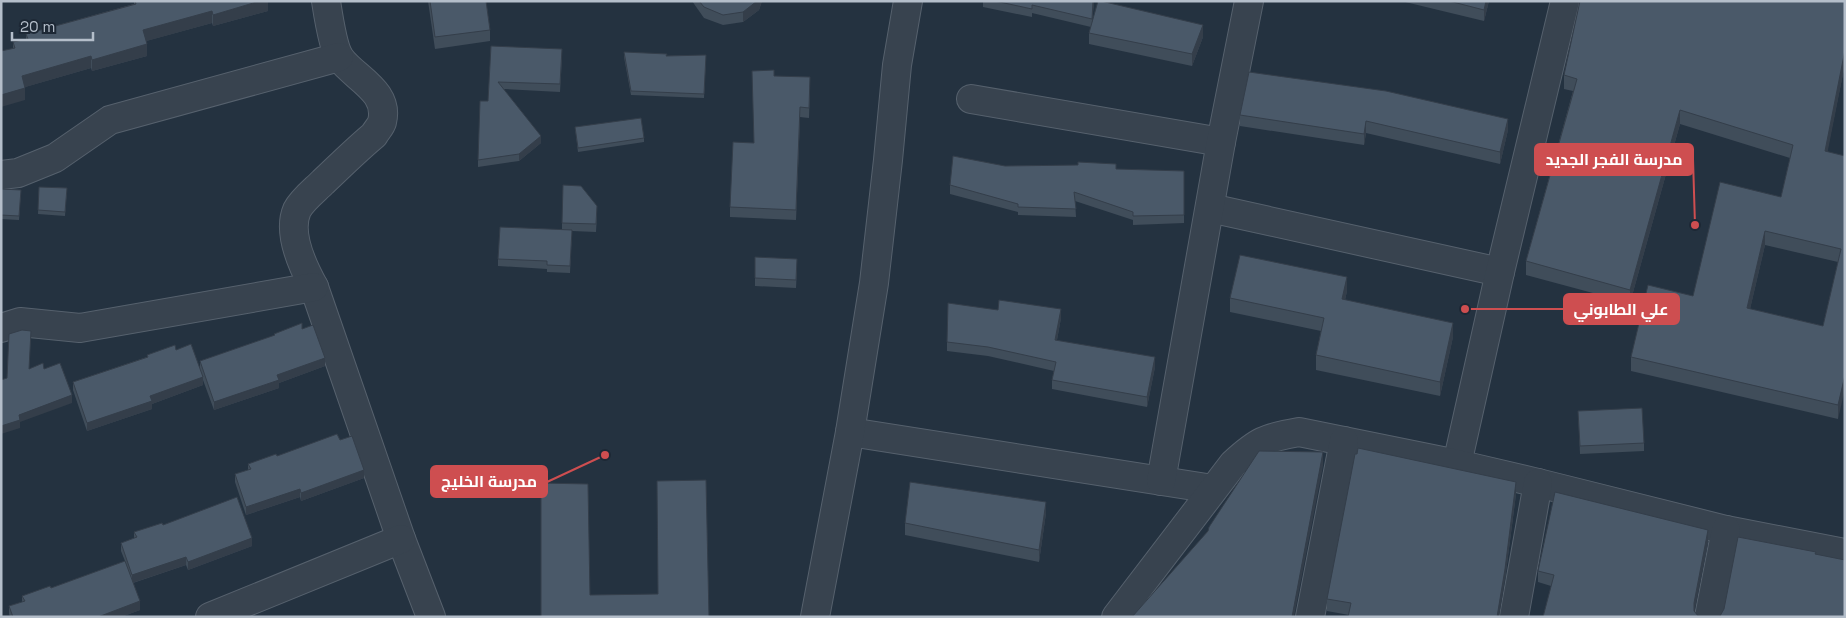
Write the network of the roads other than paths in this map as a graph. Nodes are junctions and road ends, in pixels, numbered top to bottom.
1 (326, 1) edge
2 (908, 1) edge
3 (1249, 1) edge
4 (1565, 1) edge
5 (339, 57) junction
6 (971, 99) dead end
7 (1221, 142) junction
8 (1, 175) edge
9 (1210, 208) junction
10 (1500, 272) junction
11 (314, 287) junction
12 (1, 328) edge
13 (850, 432) junction
14 (1344, 441) junction
15 (1457, 464) junction
16 (1161, 481) junction
17 (1538, 483) junction
18 (1213, 489) junction
19 (1726, 530) junction
20 (401, 538) junction
21 (1845, 553) edge
22 (210, 617) edge
23 (431, 617) edge
24 (816, 617) edge
25 (1116, 617) edge
26 (1310, 617) edge
27 (1514, 617) edge
28 (1709, 617) edge

1 - 5 street
2 - 13 street
3 - 7 street
4 - 10 street
5 - 8 street
5 - 11 street
6 - 7 street
7 - 9 street
9 - 10 street
9 - 16 street
10 - 15 street
11 - 12 street
11 - 20 street
13 - 16 street
13 - 24 street
14 - 15 street
14 - 18 street
14 - 26 street
15 - 17 street
16 - 18 street
17 - 19 street
17 - 27 street
18 - 25 street
19 - 21 street
19 - 28 street
20 - 22 street
20 - 23 street

